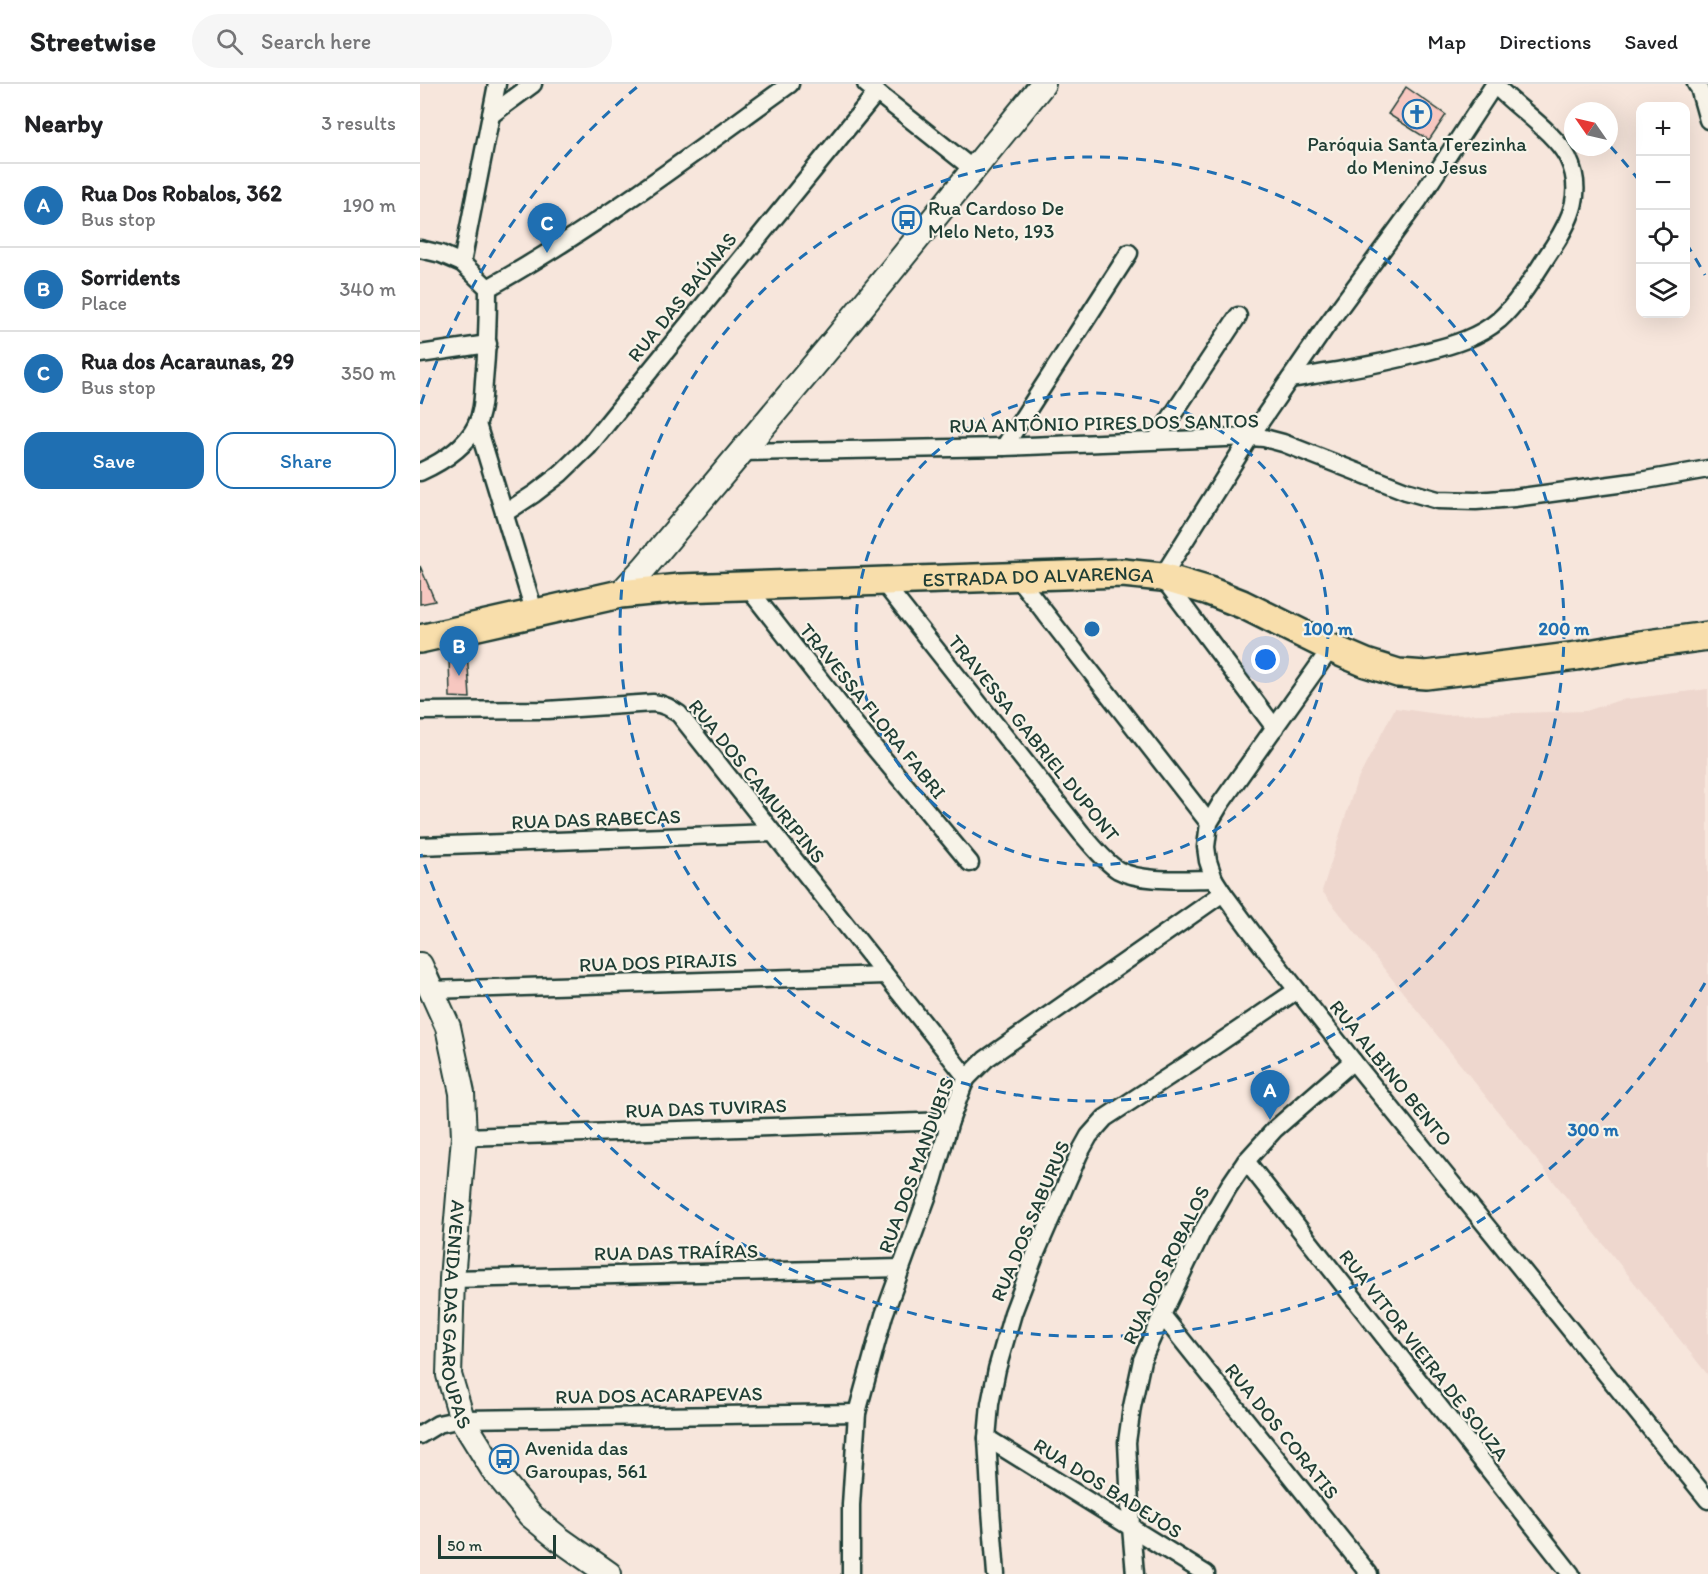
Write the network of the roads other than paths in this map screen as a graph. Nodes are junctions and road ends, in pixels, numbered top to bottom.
1 (497, 84) edge
2 (533, 84) edge
3 (790, 84) edge
4 (1043, 84) edge
5 (1696, 84) edge
6 (1494, 85) edge
7 (872, 88) edge
8 (490, 115) junction
9 (1708, 120) edge
10 (974, 170) junction
11 (420, 249) edge
12 (1129, 253) dead end
13 (462, 263) junction
14 (488, 288) junction
15 (1238, 316) dead end
16 (488, 344) junction
17 (420, 354) edge
18 (1290, 379) junction
19 (477, 424) junction
20 (1250, 437) junction
21 (1156, 440) junction
22 (1004, 447) junction
23 (741, 452) junction
24 (1708, 469) edge
25 (420, 472) edge
26 (505, 513) junction
27 (1017, 577) junction
28 (1162, 577) junction
29 (882, 581) junction
30 (745, 584) junction
31 (620, 594) junction
32 (535, 614) junction
33 (1708, 636) edge
34 (420, 639) edge
35 (1641, 645) junction
36 (1331, 648) junction
37 (1708, 648) edge
38 (420, 711) edge
39 (1275, 728) junction
40 (1209, 823) junction
41 (773, 833) junction
42 (420, 846) edge
43 (970, 863) dead end
44 (1219, 886) junction
45 (420, 965) edge
46 (885, 975) junction
47 (431, 990) junction
48 (1297, 990) junction
49 (1353, 1061) junction
50 (968, 1078) junction
51 (950, 1122) junction
52 (464, 1137) junction
53 (1246, 1161) junction
54 (901, 1268) junction
55 (452, 1279) junction
56 (1162, 1315) junction
57 (857, 1413) junction
58 (462, 1419) junction
59 (420, 1435) edge
60 (987, 1438) junction
61 (1708, 1500) edge
62 (1131, 1527) junction
63 (609, 1574) edge
64 (851, 1574) edge
65 (996, 1574) edge
66 (1136, 1574) edge
67 (1206, 1574) edge
68 (1369, 1574) edge
69 (1571, 1574) edge

1 - 8 street
2 - 8 street
3 - 14 street
4 - 10 street
5 - 9 street
6 - 18 street
6 - 18 street
7 - 10 street
7 - 26 street, RUA DAS BAÚNAS
8 - 13 street
10 - 23 street
11 - 13 street
12 - 22 street
13 - 14 street
14 - 16 street
15 - 21 street
16 - 17 street
16 - 19 street
18 - 20 street
19 - 25 street
19 - 26 street
20 - 21 street, RUA ANTÔNIO PIRES DOS SANTOS
20 - 24 street, RUA ANTÔNIO PIRES DOS SANTOS
20 - 28 street
21 - 22 street, RUA ANTÔNIO PIRES DOS SANTOS
22 - 23 street, RUA ANTÔNIO PIRES DOS SANTOS
23 - 31 street
26 - 32 street
27 - 28 main road, ESTRADA DO ALVARENGA
27 - 29 main road, ESTRADA DO ALVARENGA
27 - 40 street
28 - 36 main road, ESTRADA DO ALVARENGA
28 - 39 street
29 - 30 main road, ESTRADA DO ALVARENGA
29 - 44 street, TRAVESSA GABRIEL DUPONT
30 - 31 main road, ESTRADA DO ALVARENGA
30 - 43 street, TRAVESSA FLORA FABRI
31 - 32 main road, ESTRADA DO ALVARENGA
32 - 34 main road, ESTRADA DO ALVARENGA
33 - 35 main road, ESTRADA DO ALVARENGA
35 - 36 main road, ESTRADA DO ALVARENGA
35 - 37 main road, ESTRADA DO ALVARENGA
36 - 39 street, RUA ALBINO BENTO
38 - 41 street, RUA DOS CAMURIPINS
39 - 40 street, RUA ALBINO BENTO
40 - 44 street, RUA ALBINO BENTO
41 - 42 street, RUA DAS RABECAS
41 - 46 street, RUA DOS CAMURIPINS
44 - 48 street, RUA ALBINO BENTO
44 - 50 street, RUA DOS MANDUBIS
45 - 47 street, AVENIDA DAS GAROUPAS
46 - 47 street, RUA DOS PIRAJIS
46 - 50 street, RUA DOS CAMURIPINS
47 - 52 street, AVENIDA DAS GAROUPAS
48 - 49 street, RUA ALBINO BENTO
48 - 60 street, RUA DOS SABURUS
49 - 53 street, RUA DOS ROBALOS
49 - 61 street, RUA ALBINO BENTO
50 - 51 street, RUA DOS MANDUBIS
51 - 52 street, RUA DAS TUVIRAS
51 - 54 street, RUA DOS MANDUBIS
52 - 55 street, AVENIDA DAS GAROUPAS
53 - 56 street, RUA DOS ROBALOS
53 - 69 street, RUA VITOR VIEIRA DE SOUZA
54 - 55 street, RUA DAS TRAÍRAS
54 - 57 street, RUA DOS MANDUBIS
55 - 58 street, AVENIDA DAS GAROUPAS
56 - 62 street, RUA DOS ROBALOS
56 - 68 street, RUA DOS CORATIS
57 - 58 street, RUA DOS ACARAPEVAS
57 - 64 street, RUA DOS MANDUBIS
58 - 59 street, RUA DOS ACARAPEVAS
58 - 63 street, AVENIDA DAS GAROUPAS
60 - 62 street, RUA DOS BADEJOS
60 - 65 street, RUA DOS SABURUS
62 - 66 street, RUA DOS ROBALOS
62 - 67 street, RUA DOS BADEJOS

